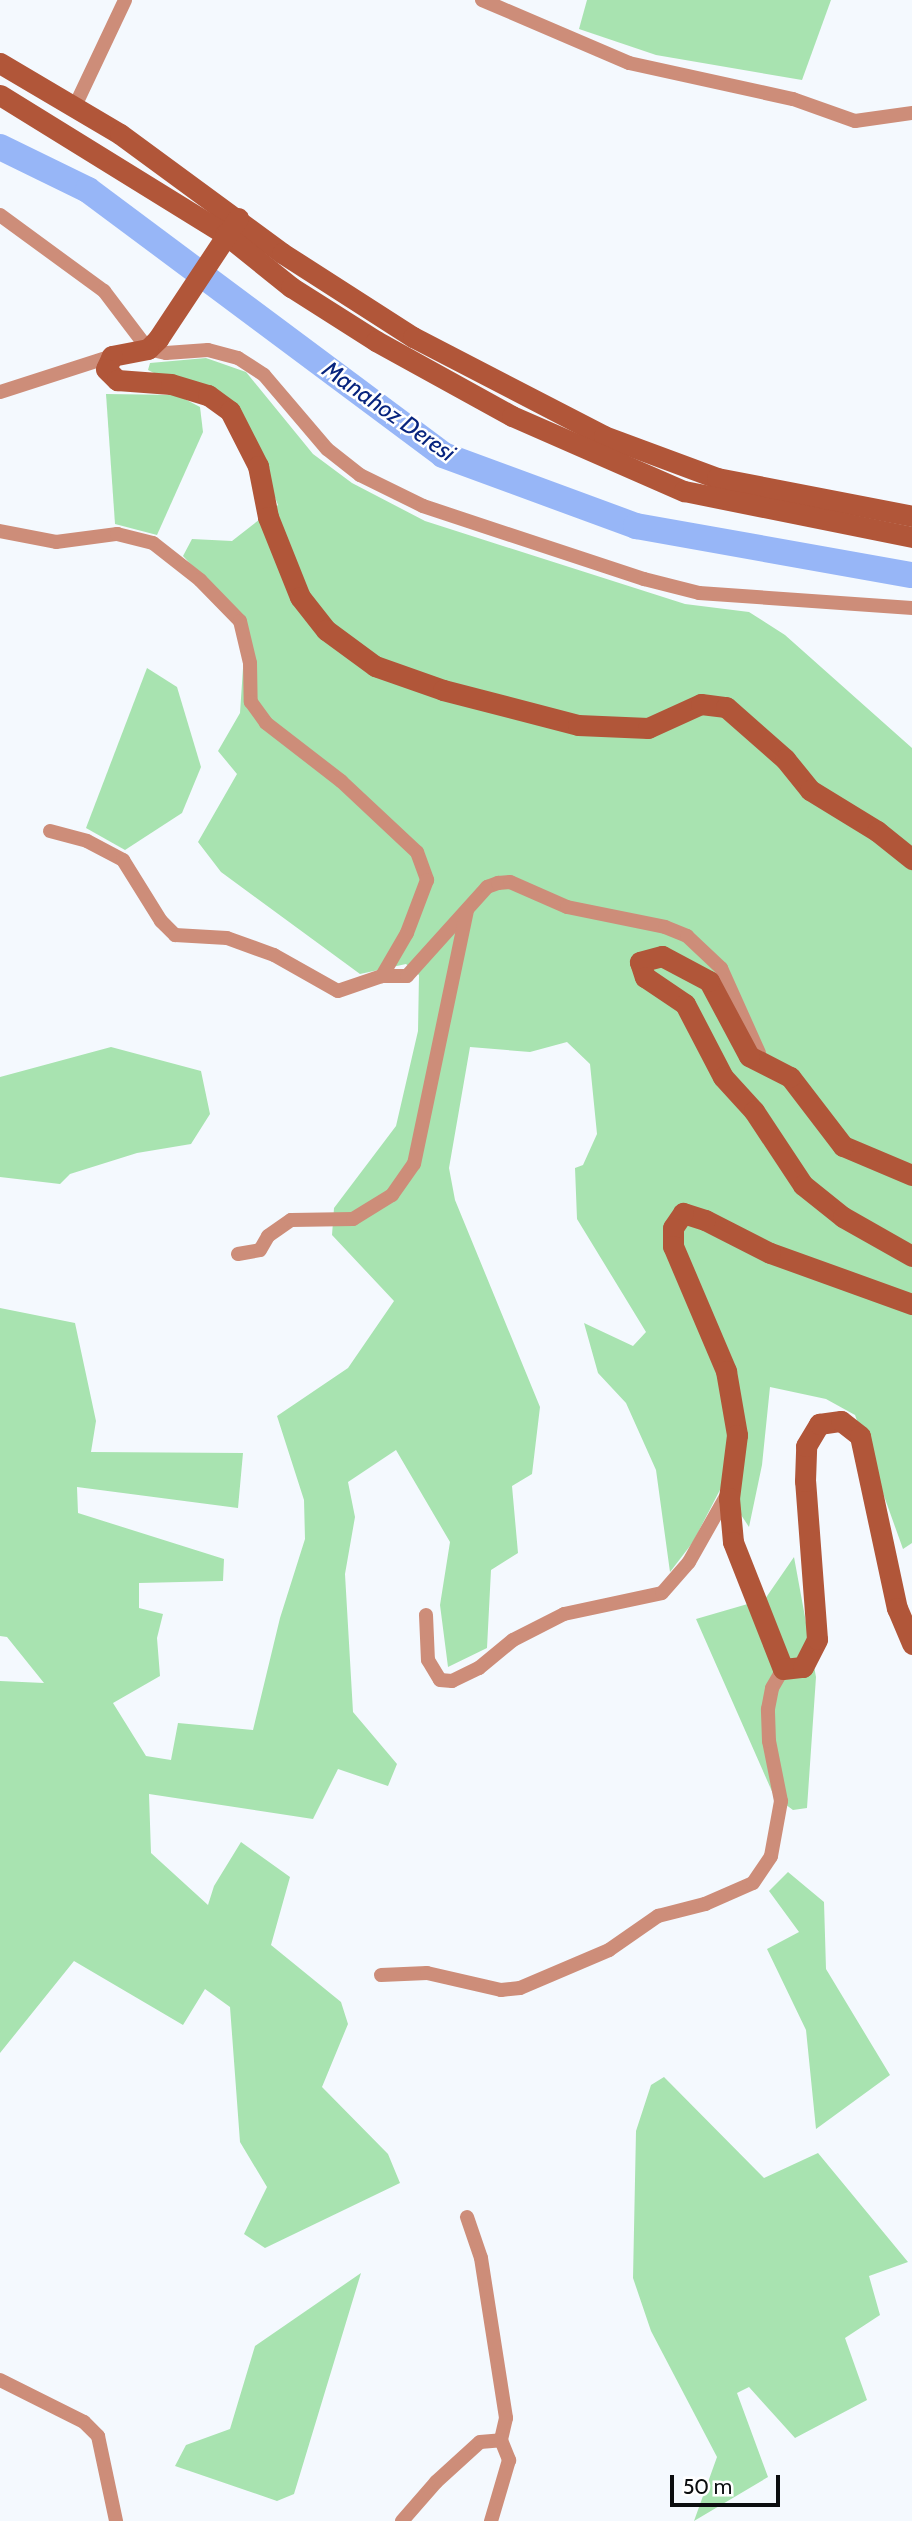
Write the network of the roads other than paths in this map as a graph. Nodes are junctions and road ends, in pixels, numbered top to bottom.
1 (125, 0) edge
2 (482, 0) edge
3 (0, 63) edge
4 (0, 95) edge
5 (75, 106) junction
6 (912, 113) edge
7 (0, 215) edge
8 (226, 234) junction
9 (153, 344) junction
10 (112, 356) junction
11 (0, 393) edge
12 (912, 516) edge
13 (0, 531) edge
14 (912, 537) edge
15 (912, 608) edge
16 (50, 831) dead end
17 (912, 859) edge
18 (467, 908) junction
19 (382, 976) junction
20 (771, 1067) junction
21 (912, 1175) edge
22 (238, 1254) dead end
23 (912, 1256) edge
24 (912, 1304) edge
25 (730, 1489) junction
26 (426, 1615) dead end
27 (912, 1644) edge
28 (783, 1669) junction
29 (381, 1975) dead end
30 (467, 2217) dead end
31 (0, 2380) edge
32 (501, 2440) junction
33 (116, 2521) edge
34 (402, 2521) edge
35 (491, 2521) edge

1 - 5 street
2 - 6 street
3 - 5 street
4 - 8 street
5 - 8 street
7 - 9 street
8 - 9 street
8 - 12 street
8 - 14 street
9 - 10 street
9 - 15 street
10 - 11 street
10 - 17 street
13 - 19 street
16 - 19 street
18 - 19 street
18 - 20 street
18 - 22 street
20 - 21 street
20 - 23 street
24 - 25 street
25 - 26 street
25 - 28 street
27 - 28 street
28 - 29 street
30 - 32 street
31 - 33 street
32 - 34 street
32 - 35 street

